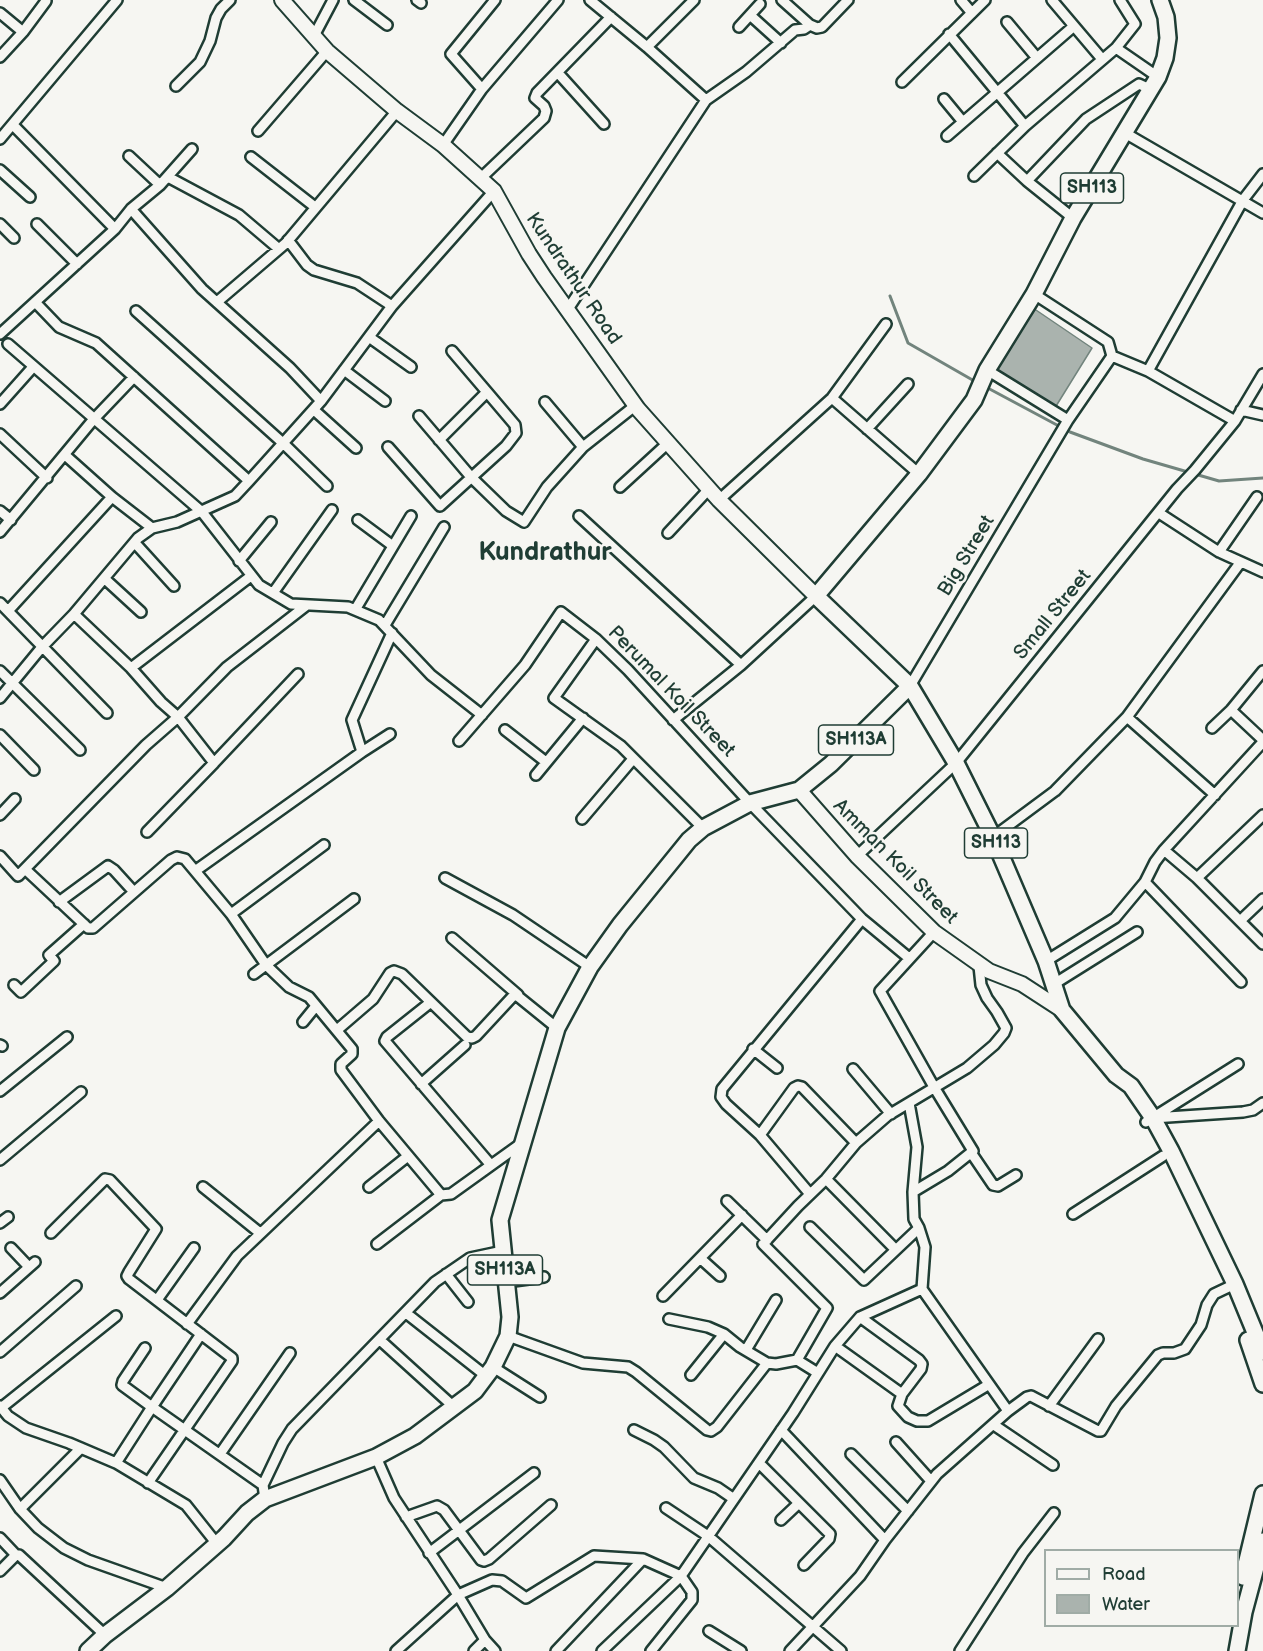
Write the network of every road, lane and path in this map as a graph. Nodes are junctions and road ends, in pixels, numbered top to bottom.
1 (117, 0) edge
2 (230, 0) edge
3 (282, 0) edge
4 (333, 0) edge
5 (354, 0) edge
6 (495, 0) edge
7 (558, 0) edge
8 (590, 0) edge
9 (694, 0) edge
10 (782, 0) edge
11 (848, 0) edge
12 (961, 0) edge
13 (985, 0) edge
14 (1052, 0) edge
15 (1120, 0) edge
16 (1160, 0) edge
17 (46, 1) edge
18 (760, 4) dead end
19 (0, 13) edge
20 (972, 13) junction
21 (750, 15) junction
22 (611, 17) junction
23 (1007, 22) dead end
24 (387, 25) dead end
25 (810, 25) junction
26 (1074, 26) junction
27 (739, 27) dead end
28 (23, 32) junction
29 (949, 34) junction
30 (314, 36) junction
31 (781, 43) junction
32 (647, 46) junction
33 (1116, 48) junction
34 (327, 51) junction
35 (0, 57) edge
36 (1037, 58) junction
37 (1102, 59) junction
38 (558, 73) junction
39 (902, 82) dead end
40 (1155, 84) junction
41 (176, 86) dead end
42 (482, 89) junction
43 (998, 92) junction
44 (944, 99) dead end
45 (706, 100) junction
46 (396, 111) junction
47 (963, 122) junction
48 (604, 124) dead end
49 (13, 125) junction
50 (1025, 126) junction
51 (258, 131) dead end
52 (1125, 134) junction
53 (947, 136) dead end
54 (0, 139) edge
55 (443, 145) junction
56 (192, 149) dead end
57 (997, 153) junction
58 (129, 156) dead end
59 (250, 157) dead end
60 (0, 170) edge
61 (1263, 174) edge
62 (974, 176) dead end
63 (168, 177) junction
64 (480, 179) junction
65 (1027, 181) junction
66 (160, 185) junction
67 (494, 191) junction
68 (30, 197) dead end
69 (1243, 200) junction
70 (315, 207) junction
71 (131, 209) junction
72 (1263, 213) edge
73 (1073, 218) junction
74 (0, 224) edge
75 (37, 224) dead end
76 (115, 229) junction
77 (14, 238) dead end
78 (284, 244) junction
79 (77, 264) junction
80 (1034, 294) junction
81 (217, 302) junction
82 (35, 303) junction
83 (392, 306) junction
84 (568, 309) junction
85 (136, 311) dead end
86 (886, 324) dead end
87 (0, 334) edge
88 (369, 337) junction
89 (8, 344) dead end
90 (452, 351) dead end
91 (1112, 356) junction
92 (33, 367) junction
93 (411, 367) dead end
94 (345, 370) junction
95 (987, 370) junction
96 (1148, 371) junction
97 (1263, 374) edge
98 (134, 377) junction
99 (908, 384) dead end
100 (487, 392) junction
101 (832, 398) junction
102 (321, 401) junction
103 (385, 401) dead end
104 (545, 402) dead end
105 (0, 404) edge
106 (636, 405) junction
107 (314, 410) junction
108 (1241, 410) junction
109 (419, 416) dead end
110 (1263, 416) edge
111 (93, 420) junction
112 (1068, 420) junction
113 (1235, 421) junction
114 (867, 429) junction
115 (0, 434) edge
116 (439, 440) junction
117 (668, 442) junction
118 (284, 444) junction
119 (388, 447) dead end
120 (583, 447) junction
121 (356, 448) dead end
122 (66, 455) junction
123 (919, 474) junction
124 (471, 477) junction
125 (47, 478) junction
126 (249, 481) junction
127 (327, 486) dead end
128 (620, 487) dead end
129 (709, 489) junction
130 (1257, 496) dead end
131 (112, 497) junction
132 (719, 500) junction
133 (332, 510) dead end
134 (0, 512) edge
135 (202, 512) junction
136 (1159, 513) junction
137 (411, 516) dead end
138 (579, 516) dead end
139 (11, 520) junction
140 (358, 520) dead end
141 (271, 522) dead end
142 (444, 527) dead end
143 (152, 528) junction
144 (0, 532) edge
145 (668, 533) dead end
146 (135, 543) junction
147 (393, 546) junction
148 (1219, 552) junction
149 (239, 561) junction
150 (1240, 563) junction
151 (1263, 572) edge
152 (251, 576) junction
153 (105, 579) junction
154 (174, 586) dead end
155 (273, 593) junction
156 (816, 596) junction
157 (0, 603) edge
158 (307, 605) junction
159 (355, 610) junction
160 (8, 611) junction
161 (141, 612) dead end
162 (74, 614) junction
163 (385, 625) junction
164 (392, 633) junction
165 (596, 639) junction
166 (42, 646) junction
167 (741, 665) junction
168 (131, 668) junction
169 (0, 671) edge
170 (1263, 671) edge
171 (298, 674) dead end
172 (13, 683) junction
173 (910, 686) junction
174 (0, 698) edge
175 (1231, 710) junction
176 (107, 712) dead end
177 (482, 715) junction
178 (178, 717) junction
179 (1127, 717) junction
180 (583, 718) junction
181 (673, 720) junction
182 (1212, 728) dead end
183 (505, 730) dead end
184 (390, 734) dead end
185 (0, 735) edge
186 (459, 741) dead end
187 (1263, 741) edge
188 (80, 750) dead end
189 (362, 752) junction
190 (633, 759) junction
191 (546, 762) junction
192 (214, 763) junction
193 (956, 763) junction
194 (34, 770) dead end
195 (536, 775) dead end
196 (799, 790) junction
197 (1215, 795) junction
198 (15, 799) dead end
199 (750, 802) junction
200 (1263, 814) edge
201 (0, 815) edge
202 (582, 819) dead end
203 (703, 828) junction
204 (147, 832) dead end
205 (993, 837) junction
206 (324, 845) dead end
207 (1164, 850) junction
208 (0, 856) edge
209 (857, 856) junction
210 (25, 869) junction
211 (195, 871) junction
212 (445, 878) dead end
213 (1197, 878) junction
214 (1145, 882) junction
215 (134, 892) junction
216 (354, 899) dead end
217 (1263, 899) edge
218 (59, 902) junction
219 (231, 914) junction
220 (862, 919) junction
221 (1240, 921) junction
222 (84, 924) junction
223 (934, 932) junction
224 (1137, 932) dead end
225 (452, 938) dead end
226 (1263, 944) edge
227 (909, 958) junction
228 (1046, 960) junction
229 (266, 965) junction
230 (979, 966) junction
231 (590, 967) junction
232 (254, 974) dead end
233 (1241, 982) dead end
234 (1054, 984) junction
235 (14, 986) dead end
236 (518, 995) junction
237 (431, 1002) junction
238 (316, 1005) junction
239 (1062, 1010) junction
240 (303, 1022) dead end
241 (557, 1028) junction
242 (337, 1030) junction
243 (67, 1037) dead end
244 (465, 1045) dead end
245 (753, 1049) junction
246 (1238, 1064) dead end
247 (777, 1068) dead end
248 (853, 1069) dead end
249 (421, 1084) junction
250 (934, 1087) junction
251 (0, 1091) edge
252 (81, 1092) dead end
253 (909, 1103) junction
254 (1263, 1103) edge
255 (891, 1114) junction
256 (1149, 1120) junction
257 (379, 1121) junction
258 (760, 1135) junction
259 (524, 1142) junction
260 (856, 1143) junction
261 (972, 1154) junction
262 (408, 1156) junction
263 (1163, 1156) junction
264 (0, 1160) edge
265 (490, 1164) junction
266 (1016, 1175) dead end
267 (826, 1179) junction
268 (203, 1187) dead end
269 (369, 1187) dead end
270 (913, 1192) junction
271 (810, 1194) junction
272 (441, 1195) junction
273 (727, 1201) dead end
274 (1073, 1214) dead end
275 (742, 1215) junction
276 (810, 1227) dead end
277 (919, 1228) junction
278 (51, 1233) dead end
279 (260, 1233) junction
280 (767, 1240) junction
281 (377, 1244) dead end
282 (11, 1248) dead end
283 (194, 1248) dead end
284 (896, 1249) junction
285 (503, 1251) junction
286 (700, 1258) junction
287 (446, 1274) junction
288 (720, 1276) dead end
289 (544, 1277) dead end
290 (506, 1282) junction
291 (76, 1286) dead end
292 (1231, 1286) junction
293 (922, 1289) junction
294 (0, 1293) edge
295 (663, 1296) dead end
296 (157, 1300) junction
297 (776, 1300) dead end
298 (468, 1302) dead end
299 (406, 1313) junction
300 (116, 1316) dead end
301 (860, 1317) junction
302 (669, 1319) dead end
303 (187, 1324) junction
304 (201, 1334) junction
305 (724, 1334) junction
306 (508, 1336) junction
307 (1098, 1339) dead end
308 (380, 1340) junction
309 (835, 1346) junction
310 (145, 1348) dead end
311 (746, 1350) junction
312 (0, 1352) edge
313 (1263, 1352) edge
314 (290, 1353) dead end
315 (797, 1360) junction
316 (767, 1363) junction
317 (490, 1371) junction
318 (818, 1373) junction
319 (691, 1375) dead end
320 (1263, 1384) edge
321 (988, 1385) junction
322 (902, 1394) junction
323 (540, 1397) dead end
324 (1049, 1406) junction
325 (1, 1407) edge
326 (152, 1407) junction
327 (454, 1407) junction
328 (1008, 1411) junction
329 (994, 1425) junction
330 (185, 1430) junction
331 (634, 1430) dead end
332 (781, 1430) junction
333 (896, 1442) dead end
334 (81, 1448) junction
335 (220, 1454) junction
336 (850, 1454) dead end
337 (376, 1457) junction
338 (759, 1462) junction
339 (116, 1463) junction
340 (1053, 1465) dead end
341 (534, 1473) dead end
342 (0, 1480) edge
343 (1263, 1480) edge
344 (931, 1481) junction
345 (148, 1483) junction
346 (264, 1492) junction
347 (1263, 1492) edge
348 (734, 1499) junction
349 (799, 1503) junction
350 (551, 1505) dead end
351 (666, 1508) dead end
352 (20, 1509) junction
353 (908, 1510) junction
354 (1054, 1513) dead end
355 (406, 1517) junction
356 (782, 1520) dead end
357 (460, 1530) junction
358 (708, 1536) junction
359 (0, 1538) edge
360 (885, 1540) junction
361 (1263, 1541) edge
362 (217, 1544) junction
363 (429, 1553) junction
364 (16, 1555) junction
365 (643, 1559) junction
366 (804, 1565) dead end
367 (0, 1571) edge
368 (681, 1576) junction
369 (167, 1588) junction
370 (458, 1595) junction
371 (1239, 1597) edge
372 (812, 1626) junction
373 (1232, 1627) edge
374 (709, 1631) dead end
375 (105, 1635) junction
376 (485, 1640) junction
377 (88, 1651) edge
378 (396, 1651) edge
379 (474, 1651) edge
380 (495, 1651) edge
381 (556, 1651) edge
382 (602, 1651) edge
383 (651, 1651) edge
384 (741, 1651) edge
385 (790, 1651) edge
386 (842, 1651) edge
387 (960, 1651) edge
388 (1226, 1651) edge
389 (1237, 1651) edge

1 - 49 street
2 - 41 street
3 - 30 street, Kundrathur Road
4 - 30 street
5 - 24 street
6 - 42 street
7 - 42 street
8 - 22 street
9 - 32 street
10 - 25 street
11 - 25 street
12 - 20 street
13 - 20 street
14 - 26 street
15 - 33 street
16 - 40 main road, SH113
17 - 28 street
18 - 21 street
19 - 28 street
20 - 29 street
21 - 27 street
21 - 31 street
22 - 32 street
22 - 38 street
23 - 36 street
25 - 31 street
26 - 36 street
26 - 37 street
28 - 35 street
29 - 39 street
29 - 43 street
30 - 34 street, Kundrathur Road
31 - 45 street
32 - 45 street
33 - 37 street
33 - 40 street
34 - 46 street, Kundrathur Road
34 - 51 street
36 - 43 street
37 - 50 street
38 - 48 street
38 - 64 street
40 - 52 main road, SH113
40 - 65 street
42 - 55 street
43 - 47 street
43 - 50 street
44 - 47 street
45 - 84 street
46 - 55 street, Kundrathur Road
46 - 70 street
47 - 53 street
49 - 54 street
49 - 76 street
50 - 57 street
52 - 69 street
52 - 73 main road, SH113
55 - 64 street, Kundrathur Road
56 - 63 street
57 - 62 street
57 - 65 street
58 - 66 street
59 - 70 street
60 - 68 street
61 - 69 street
63 - 66 street
63 - 78 street
64 - 67 street, Kundrathur Road
65 - 73 street
66 - 71 street
67 - 83 street
67 - 84 street, Kundrathur Road
69 - 72 street
69 - 96 street
70 - 78 street
71 - 76 street
71 - 81 street
73 - 80 main road, SH113
74 - 77 street
75 - 79 street
76 - 79 street
78 - 81 street
78 - 83 street
79 - 82 street
80 - 91 street
80 - 95 main road, SH113
81 - 102 street
82 - 87 street
82 - 98 street
83 - 88 street
84 - 106 street, Kundrathur Road
85 - 118 street
86 - 101 street
88 - 93 street
88 - 94 street
89 - 92 street
90 - 100 street
91 - 96 street
91 - 112 street, Big Street
92 - 105 street
92 - 111 street
94 - 102 street
94 - 103 street
95 - 112 street
95 - 123 main road, SH113
96 - 113 street
97 - 108 street, Small Street
98 - 111 street
98 - 126 street
99 - 114 street
100 - 116 street
100 - 124 street
101 - 114 street
101 - 132 street
102 - 107 street
104 - 120 street
106 - 117 street, Kundrathur Road
106 - 120 street
107 - 118 street
107 - 121 street
108 - 110 street
108 - 113 street, Small Street
109 - 116 street
111 - 122 street
111 - 135 street
112 - 173 street, Big Street
113 - 136 street, Small Street
114 - 123 street
115 - 125 street
116 - 124 street
117 - 128 street
117 - 129 street, Kundrathur Road
118 - 126 street
118 - 127 street
119 - 124 street
120 - 124 street
122 - 125 street
122 - 131 street
123 - 156 main road, SH113
125 - 139 street
126 - 135 street
129 - 132 street, Kundrathur Road
129 - 145 street
130 - 148 street
131 - 143 street
131 - 160 street
132 - 156 street, Kundrathur Road
133 - 155 street
134 - 139 street
135 - 143 street
135 - 149 street
136 - 148 street
136 - 193 street, Small Street
137 - 147 street
138 - 167 street
139 - 144 street
140 - 147 street
141 - 149 street
142 - 163 street
143 - 146 street
146 - 153 street
146 - 154 street
147 - 159 street
148 - 150 street
149 - 152 street
150 - 151 street
150 - 179 street
152 - 155 street
152 - 168 street
153 - 161 street
153 - 162 street
155 - 158 street
156 - 167 street
156 - 173 main road, SH113
157 - 160 street
158 - 159 street
158 - 178 street
159 - 163 street
160 - 166 street
162 - 166 street
162 - 168 street
163 - 164 street
164 - 177 street
164 - 189 street
165 - 177 street, Perumal Koil Street
165 - 180 street
165 - 181 street, Perumal Koil Street
166 - 172 street
166 - 176 street
167 - 181 street
168 - 178 street
169 - 172 street
170 - 175 street
171 - 192 street
172 - 174 street
172 - 188 street
173 - 193 main road, SH113
173 - 196 main road, SH113A
175 - 182 street
175 - 187 street
177 - 186 street
178 - 192 street
178 - 210 street
179 - 197 street
179 - 205 street
180 - 190 street
180 - 191 street
181 - 199 street, Perumal Koil Street
183 - 191 street
184 - 189 street
185 - 194 street
187 - 197 street
189 - 211 street
190 - 202 street
190 - 203 street
191 - 195 street
192 - 204 street
193 - 205 main road, SH113
193 - 209 street, Small Street
196 - 199 main road, SH113A
196 - 209 street, Amman Koil Street
197 - 207 street
198 - 201 street
199 - 203 main road, SH113A
199 - 220 street, Perumal Koil Street
200 - 213 street
203 - 231 main road, SH113A
205 - 228 main road, SH113
206 - 219 street
207 - 213 street
207 - 214 street
208 - 210 street
209 - 223 street, Amman Koil Street
210 - 218 street
211 - 215 street
211 - 219 street
212 - 231 street
213 - 221 street
214 - 228 street
214 - 233 street
215 - 218 street
215 - 222 street
216 - 229 street
217 - 221 street
218 - 222 street
219 - 229 street
220 - 227 street, Perumal Koil Street
220 - 245 street
221 - 226 street
222 - 235 street
223 - 227 street
223 - 230 street, Amman Koil Street
224 - 234 street
225 - 236 street
227 - 250 street
228 - 234 main road, SH113
229 - 232 street
229 - 238 street
230 - 239 street, Amman Koil Street
230 - 250 street
231 - 241 main road, SH113A
234 - 239 main road, SH113
236 - 237 street
236 - 241 street
237 - 242 street
237 - 249 street
238 - 240 street
238 - 242 street
239 - 256 main road, SH113
241 - 259 main road, SH113A
242 - 257 street
243 - 251 street
244 - 249 street
245 - 247 street
245 - 258 street
246 - 256 street
248 - 255 street
249 - 265 street
250 - 253 street
250 - 261 street
252 - 264 street
253 - 255 street
253 - 270 street
254 - 256 street
255 - 260 street
256 - 263 main road, SH113
256 - 292 main road, SH113
257 - 262 street
257 - 279 street
258 - 260 street
258 - 271 street
259 - 265 street
259 - 285 main road, SH113A
260 - 267 street
261 - 266 street
261 - 270 street
262 - 269 street
262 - 272 street
263 - 274 street
263 - 292 main road, SH113
265 - 272 street
267 - 271 street
267 - 284 street
268 - 279 street
270 - 277 street
271 - 280 street
272 - 281 street
273 - 275 street
275 - 280 street
275 - 286 street
276 - 284 street
277 - 284 street
277 - 293 street
278 - 296 street
279 - 303 street
280 - 315 street
282 - 294 street
283 - 296 street
285 - 287 street
285 - 290 main road, SH113A
286 - 288 street
286 - 295 street
287 - 298 street
287 - 299 street
289 - 290 street
290 - 306 main road, SH113A
291 - 312 street
292 - 313 main road, SH113
292 - 320 main road, SH113
292 - 324 street
293 - 301 street
293 - 321 street
296 - 303 street
297 - 311 street
299 - 308 street
299 - 317 street
300 - 325 street
301 - 309 street
301 - 322 street
302 - 305 street
303 - 304 street
304 - 326 street
304 - 330 street
305 - 311 street
305 - 319 street
306 - 316 street
306 - 317 main road, SH113A
307 - 324 street
308 - 327 street
308 - 346 street
309 - 318 street
309 - 322 street
310 - 326 street
311 - 316 street
314 - 335 street
315 - 316 street
315 - 318 street
317 - 323 street
317 - 327 main road, SH113A
318 - 332 street
321 - 322 street
321 - 328 street
324 - 328 street
325 - 334 street
326 - 330 street
326 - 339 street
327 - 337 main road, SH113A
328 - 329 street
329 - 340 street
329 - 344 street
330 - 335 street
330 - 345 street
331 - 348 street
332 - 338 street
332 - 360 street
333 - 344 street
334 - 339 street
334 - 352 street
335 - 346 street
336 - 353 street
337 - 346 main road, SH113A
337 - 355 street
338 - 348 street
338 - 349 street
339 - 345 street
341 - 357 street
342 - 352 street
343 - 347 main road
344 - 353 street
345 - 362 street
346 - 362 main road, SH113A
347 - 371 main road
348 - 358 street
349 - 356 street
349 - 366 street
350 - 357 street
351 - 358 street
352 - 369 street
353 - 360 street
354 - 387 street
355 - 357 street
355 - 363 street
357 - 363 street
358 - 368 street
358 - 372 street
359 - 364 street
360 - 372 street
361 - 389 main road
362 - 369 main road, SH113A
363 - 370 street
364 - 367 street
364 - 375 street
365 - 368 street
365 - 370 street
365 - 381 street
368 - 382 street
368 - 383 street
369 - 375 main road, SH113A
370 - 376 street
370 - 378 street
372 - 385 street
372 - 386 street
373 - 388 main road
374 - 384 street
375 - 377 main road, SH113A
376 - 379 street
376 - 380 street

